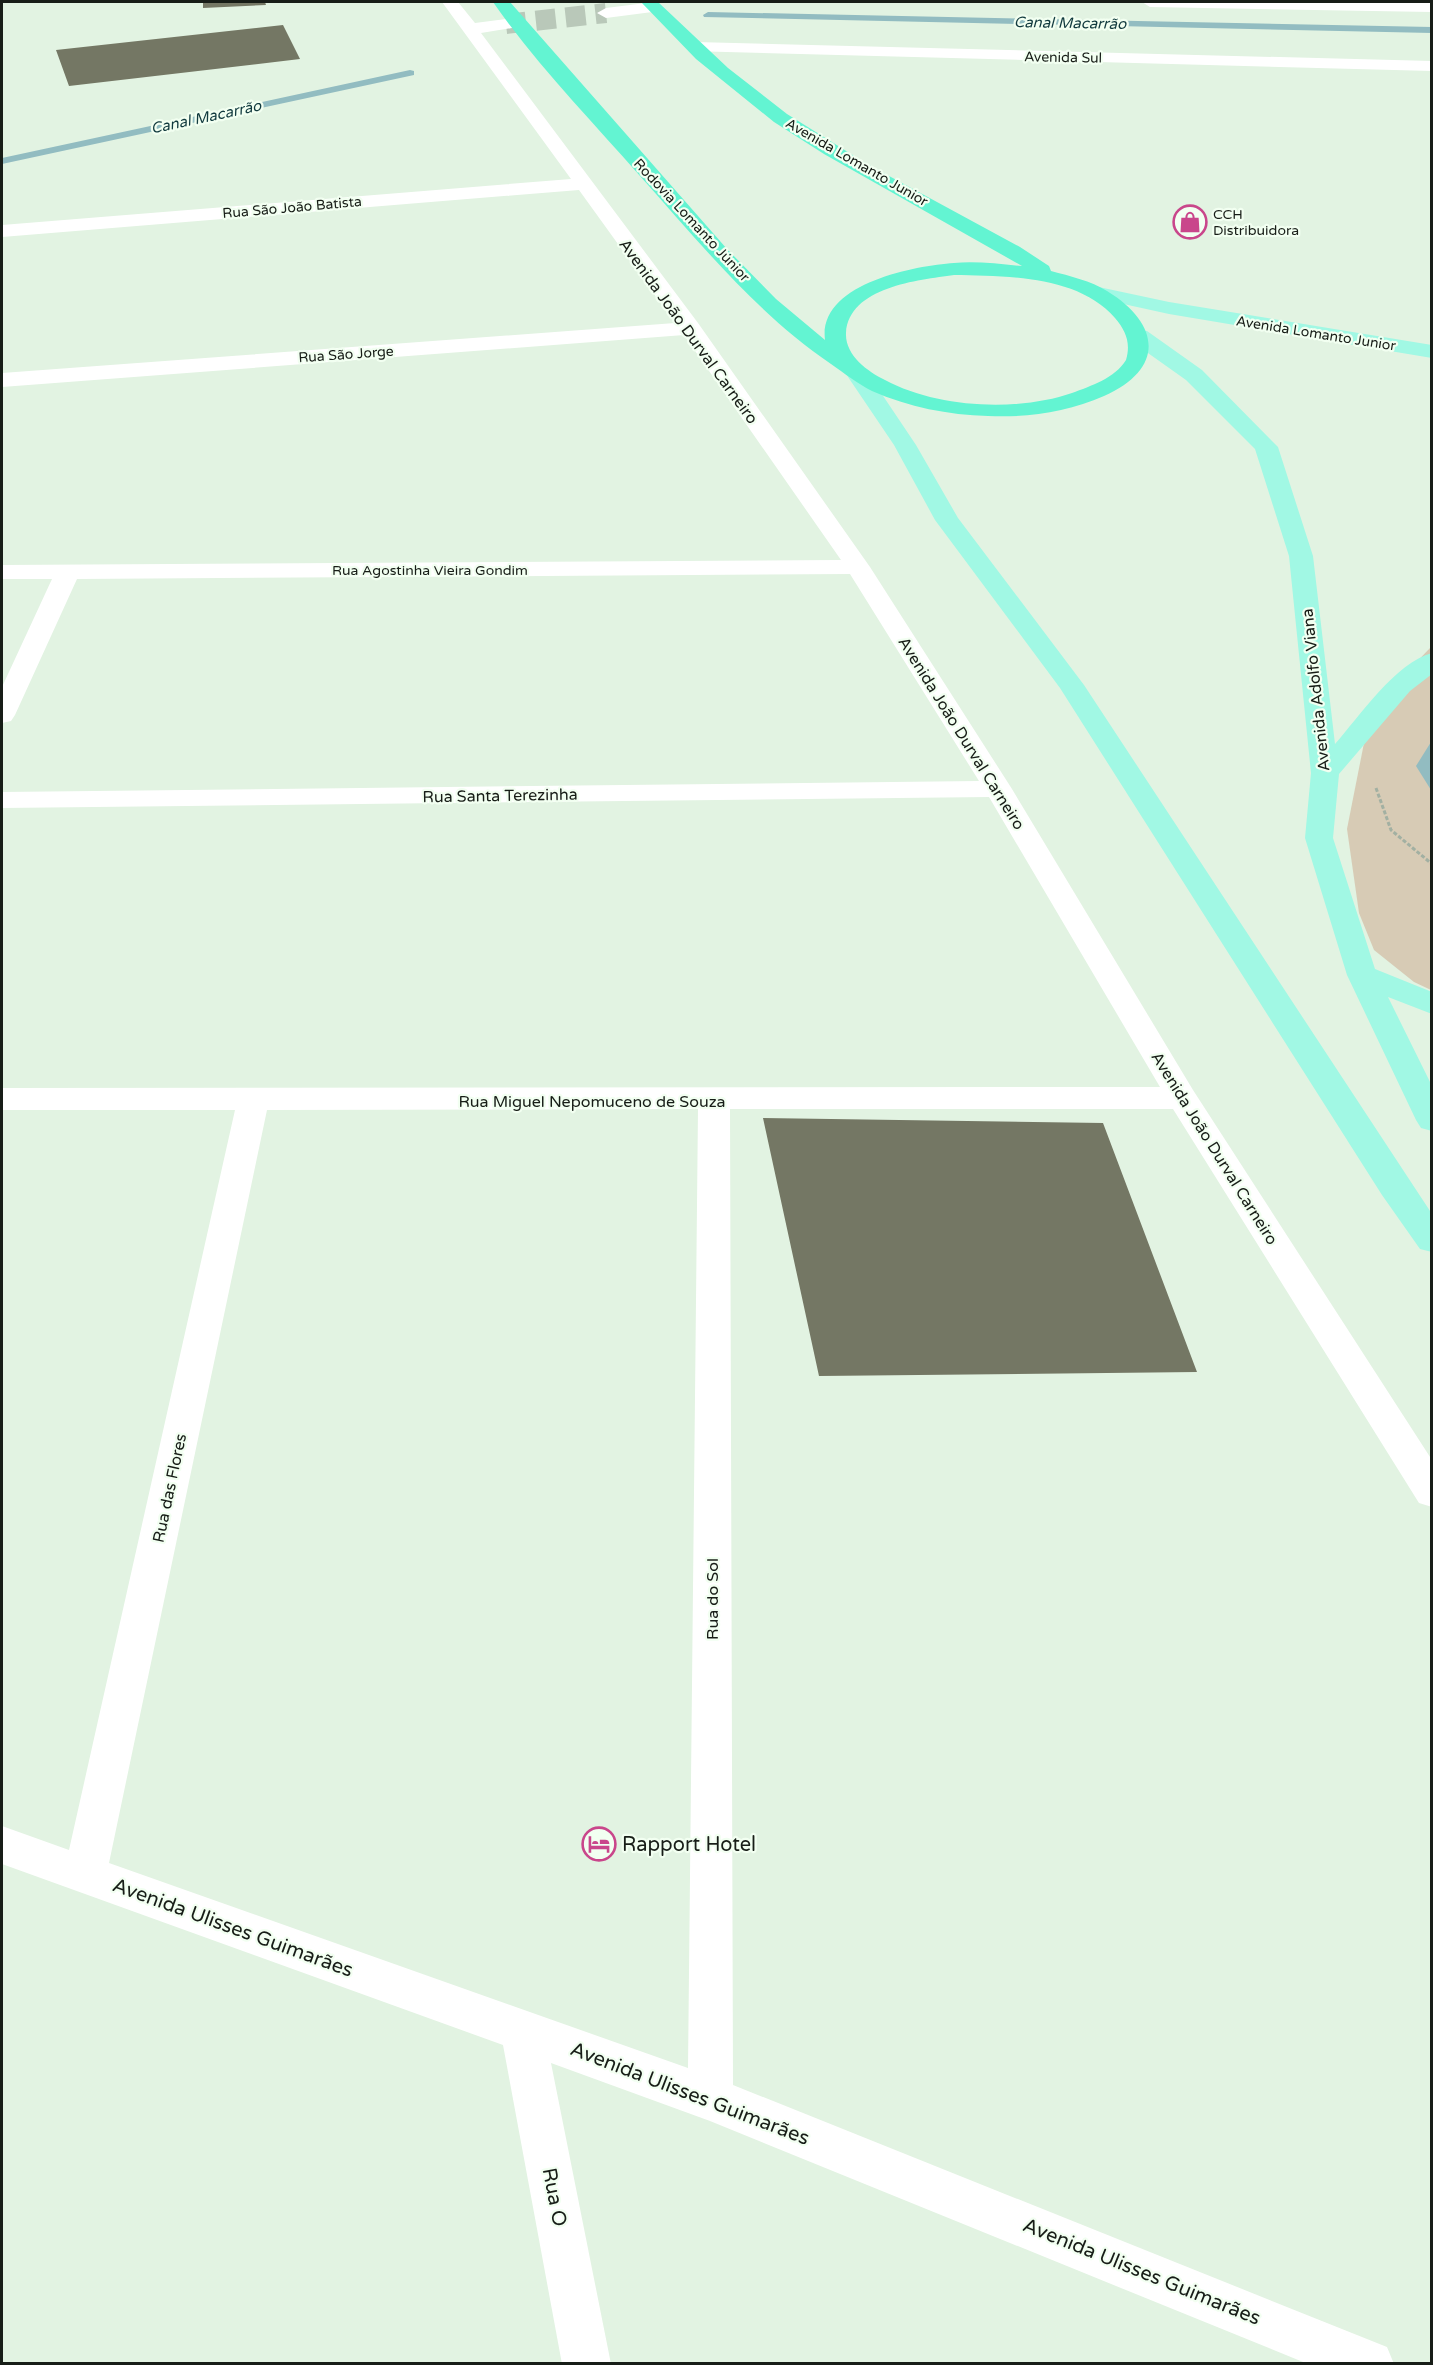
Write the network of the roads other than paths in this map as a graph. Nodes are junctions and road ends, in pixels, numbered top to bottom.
1 (450, 2) edge
2 (501, 2) edge
3 (1150, 2) edge
4 (652, 4) edge
5 (1431, 7) edge
6 (606, 13) tunnel mouth
7 (506, 24) tunnel mouth
8 (471, 28) junction
9 (695, 47) junction
10 (1431, 66) edge
11 (582, 184) junction
12 (2, 231) edge
13 (1053, 278) junction
14 (1094, 292) junction
15 (690, 328) junction
16 (1139, 336) junction
17 (1431, 352) edge
18 (855, 371) junction
19 (2, 380) edge
20 (858, 567) junction
21 (2, 572) edge
22 (68, 573) junction
23 (1431, 661) edge
24 (2, 715) edge
25 (1325, 773) junction
26 (998, 789) junction
27 (2, 800) edge
28 (1362, 975) junction
29 (1431, 1004) edge
30 (1182, 1098) junction
31 (2, 1099) edge
32 (253, 1101) junction
33 (714, 1101) junction
34 (1431, 1120) edge
35 (1431, 1240) edge
36 (1431, 1492) edge
37 (2, 1845) edge
38 (85, 1875) junction
39 (522, 2030) junction
40 (710, 2098) junction
41 (587, 2364) edge
42 (1370, 2364) edge

1 - 8 street, Avenida João Durval Carneiro
2 - 18 highway, Rodovia Lomanto Júnior
3 - 5 street
4 - 6 street
4 - 9 highway, Avenida Lomanto Junior
7 - 8 street
8 - 11 street, Avenida João Durval Carneiro
9 - 10 street, Avenida Sul
9 - 13 highway, Avenida Lomanto Junior
11 - 12 street, Rua São João Batista
11 - 15 street, Avenida João Durval Carneiro
13 - 14 highway
13 - 18 highway
14 - 16 highway
14 - 17 main road, Avenida Lomanto Junior
15 - 19 street, Rua São Jorge
15 - 20 street, Avenida João Durval Carneiro
16 - 18 highway
16 - 25 main road, Avenida Adolfo Viana
18 - 35 main road, Rodovia Lomanto Júnior
20 - 22 street, Rua Agostinha Vieira Gondim
20 - 26 street, Avenida João Durval Carneiro
21 - 22 street, Rua Agostinha Vieira Gondim
22 - 24 street
23 - 25 main road
25 - 28 main road, Avenida Adolfo Viana
26 - 27 street, Rua Santa Terezinha
26 - 30 street, Avenida João Durval Carneiro
28 - 29 main road
28 - 34 main road, Avenida Adolfo Viana
30 - 33 street, Rua Miguel Nepomuceno de Souza
30 - 36 street, Avenida João Durval Carneiro
31 - 32 street, Rua Miguel Nepomuceno de Souza
32 - 33 street, Rua Miguel Nepomuceno de Souza
32 - 38 street, Rua das Flores
33 - 40 street, Rua do Sol
37 - 38 street, Avenida Ulisses Guimarães
38 - 39 street, Avenida Ulisses Guimarães
39 - 40 street, Avenida Ulisses Guimarães
39 - 41 street, Rua O
40 - 42 street, Avenida Ulisses Guimarães

